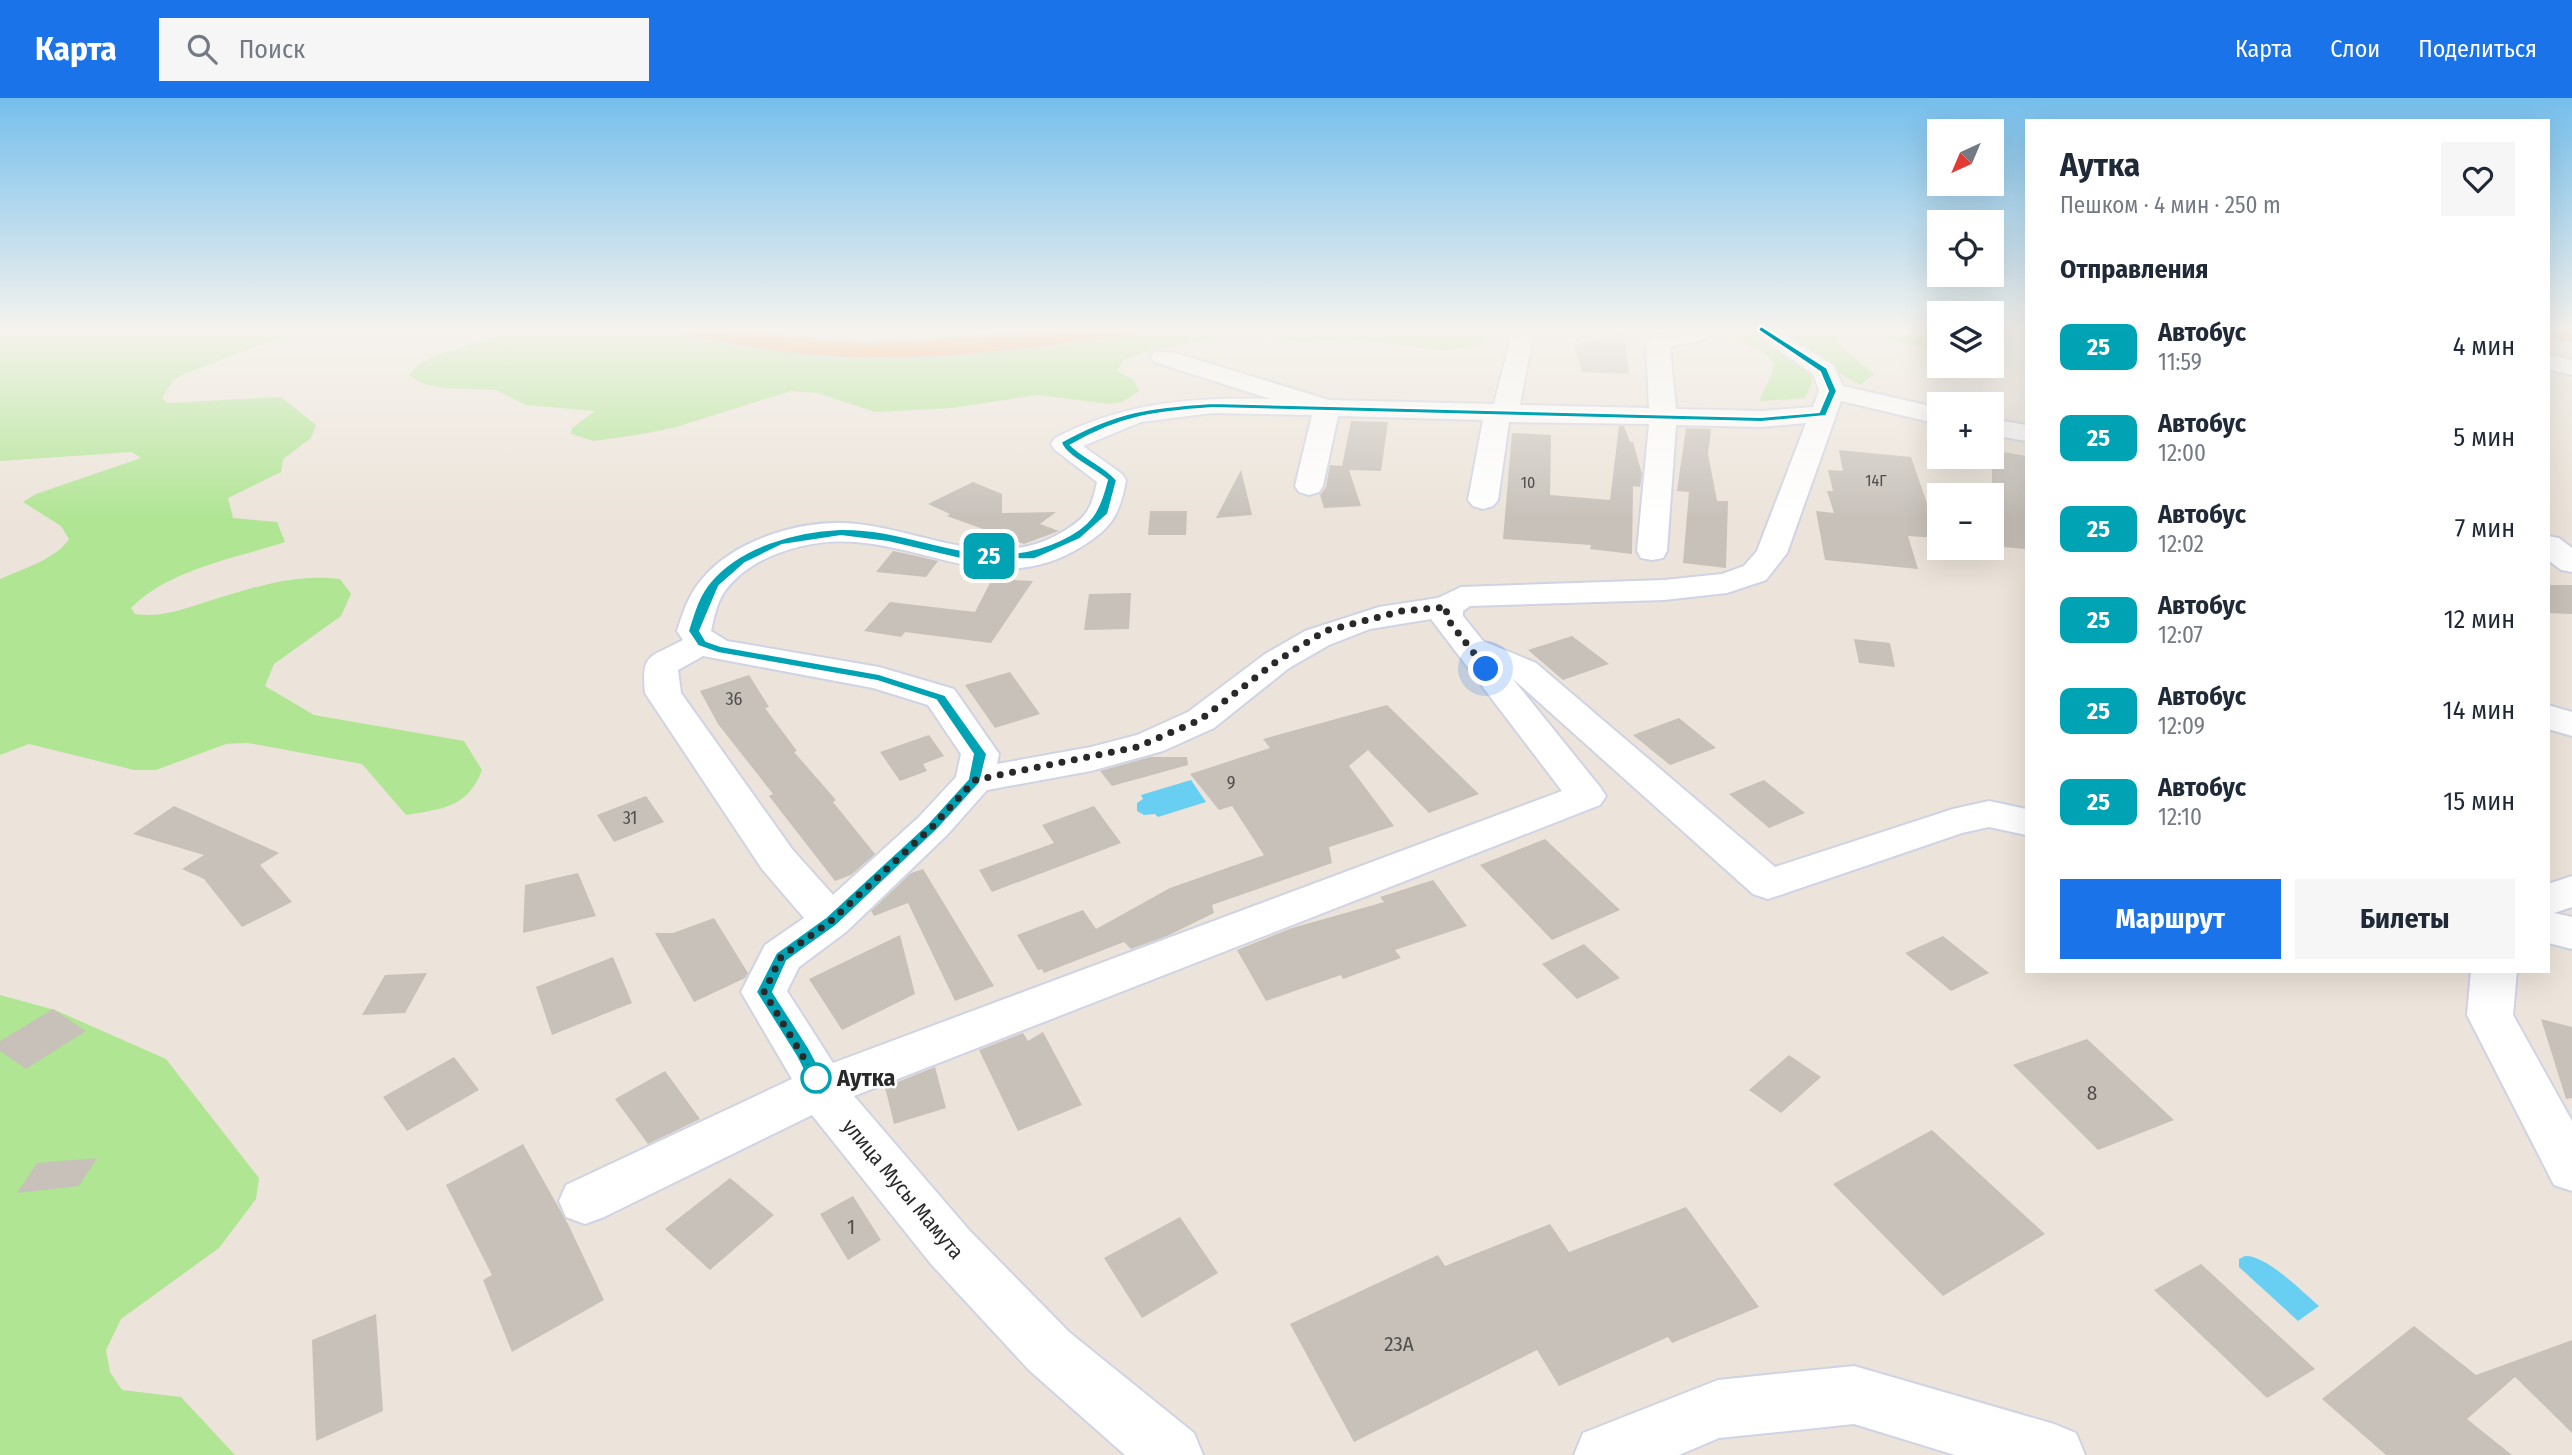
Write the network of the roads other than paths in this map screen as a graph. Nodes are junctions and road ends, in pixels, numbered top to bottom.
1 (1277, 392) edge
2 (1507, 392) edge
3 (1661, 392) edge
4 (1827, 392) edge
5 (1828, 403) junction
6 (1327, 408) junction
7 (1501, 415) junction
8 (1927, 415) edge
9 (1663, 416) junction
10 (2004, 429) edge
11 (2025, 433) edge
12 (1309, 486) dead end
13 (1483, 500) dead end
14 (2550, 546) edge
15 (1652, 551) dead end
16 (2572, 563) edge
17 (1447, 607) junction
18 (702, 643) junction
19 (1470, 648) junction
20 (2550, 717) edge
21 (2572, 725) edge
22 (975, 780) junction
23 (2025, 822) edge
24 (2572, 891) edge
25 (2550, 899) edge
26 (831, 921) junction
27 (2550, 927) edge
28 (2572, 933) edge
29 (2494, 973) edge
30 (821, 1088) junction
31 (2572, 1169) edge
32 (585, 1201) dead end
33 (1171, 1455) edge
34 (1605, 1455) edge
35 (2054, 1455) edge

1 - 6 street
2 - 7 street
3 - 9 street
4 - 5 street
5 - 8 street
5 - 9 street
5 - 17 street
6 - 7 street
6 - 12 street
6 - 18 street
7 - 9 street
7 - 13 street
9 - 15 street
10 - 11 street
14 - 16 street
17 - 19 street
17 - 22 street
18 - 22 street
18 - 26 street
19 - 23 street
19 - 30 street
20 - 21 street
22 - 26 street, улица Мусы Мамута
24 - 25 street
26 - 30 street, улица Мусы Мамута
27 - 28 street
29 - 31 street
30 - 32 street
30 - 33 street, улица Мусы Мамута
34 - 35 street

